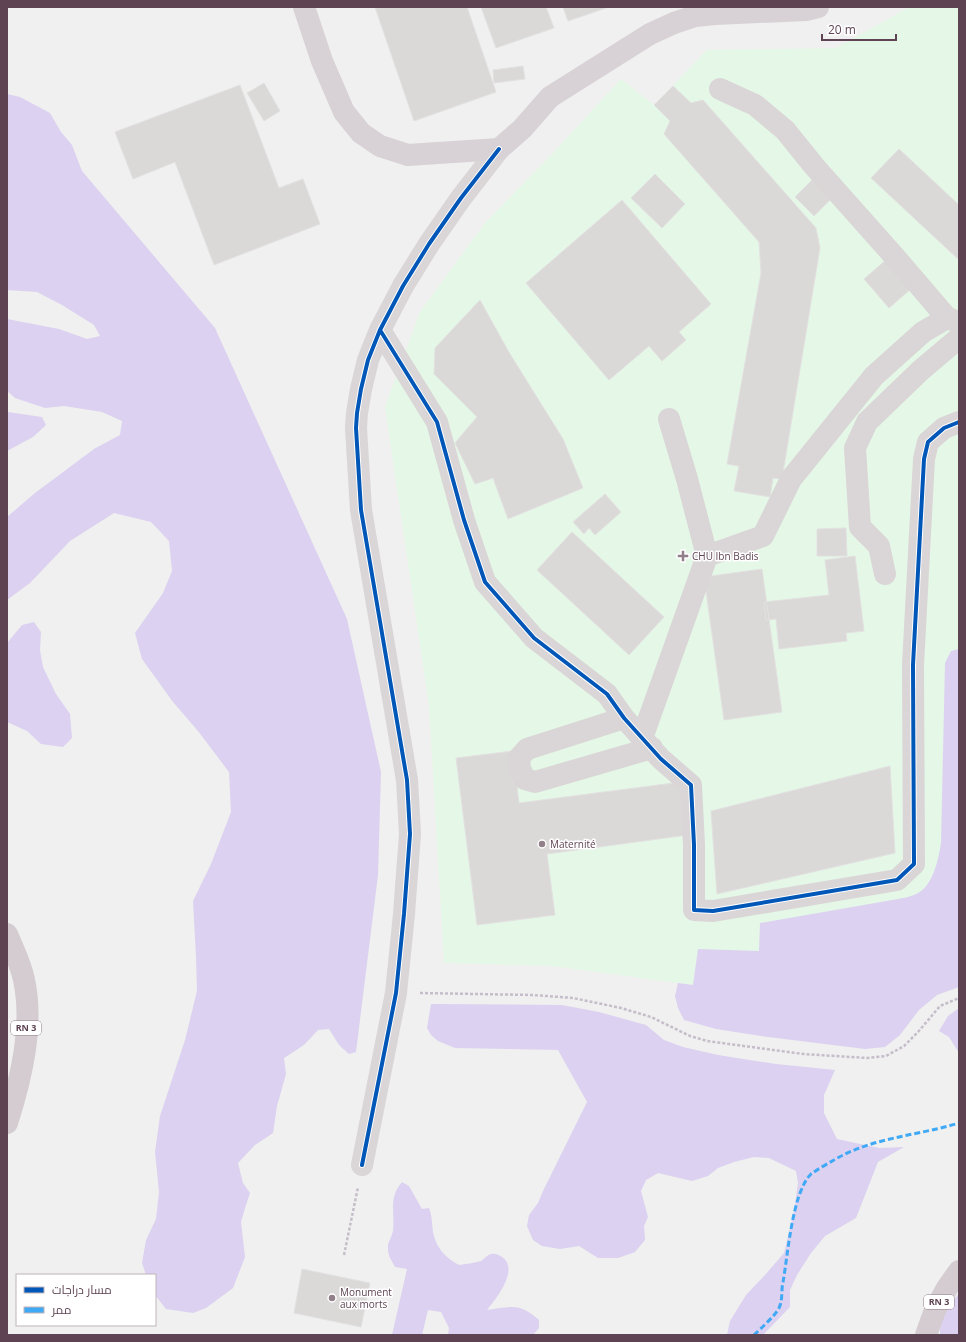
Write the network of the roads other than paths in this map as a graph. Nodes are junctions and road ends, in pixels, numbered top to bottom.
1 (304, 7) edge
2 (818, 7) edge
3 (720, 89) dead end
4 (499, 149) junction
5 (953, 320) edge
6 (380, 330) junction
7 (959, 338) edge
8 (669, 419) dead end
9 (959, 422) edge
10 (707, 556) junction
11 (885, 574) dead end
12 (624, 718) junction
13 (647, 743) junction
14 (7, 934) edge
15 (7, 1123) edge
16 (362, 1165) road end
17 (959, 1271) edge
18 (926, 1335) edge

1 - 4 main road
2 - 4 main road
3 - 5 street
4 - 6 street
5 - 10 street
6 - 12 street
6 - 16 street
7 - 11 street
8 - 10 street
9 - 13 street
10 - 13 street
12 - 13 street
12 - 13 street
14 - 15 main road, RN 3
17 - 18 main road, RN 3

